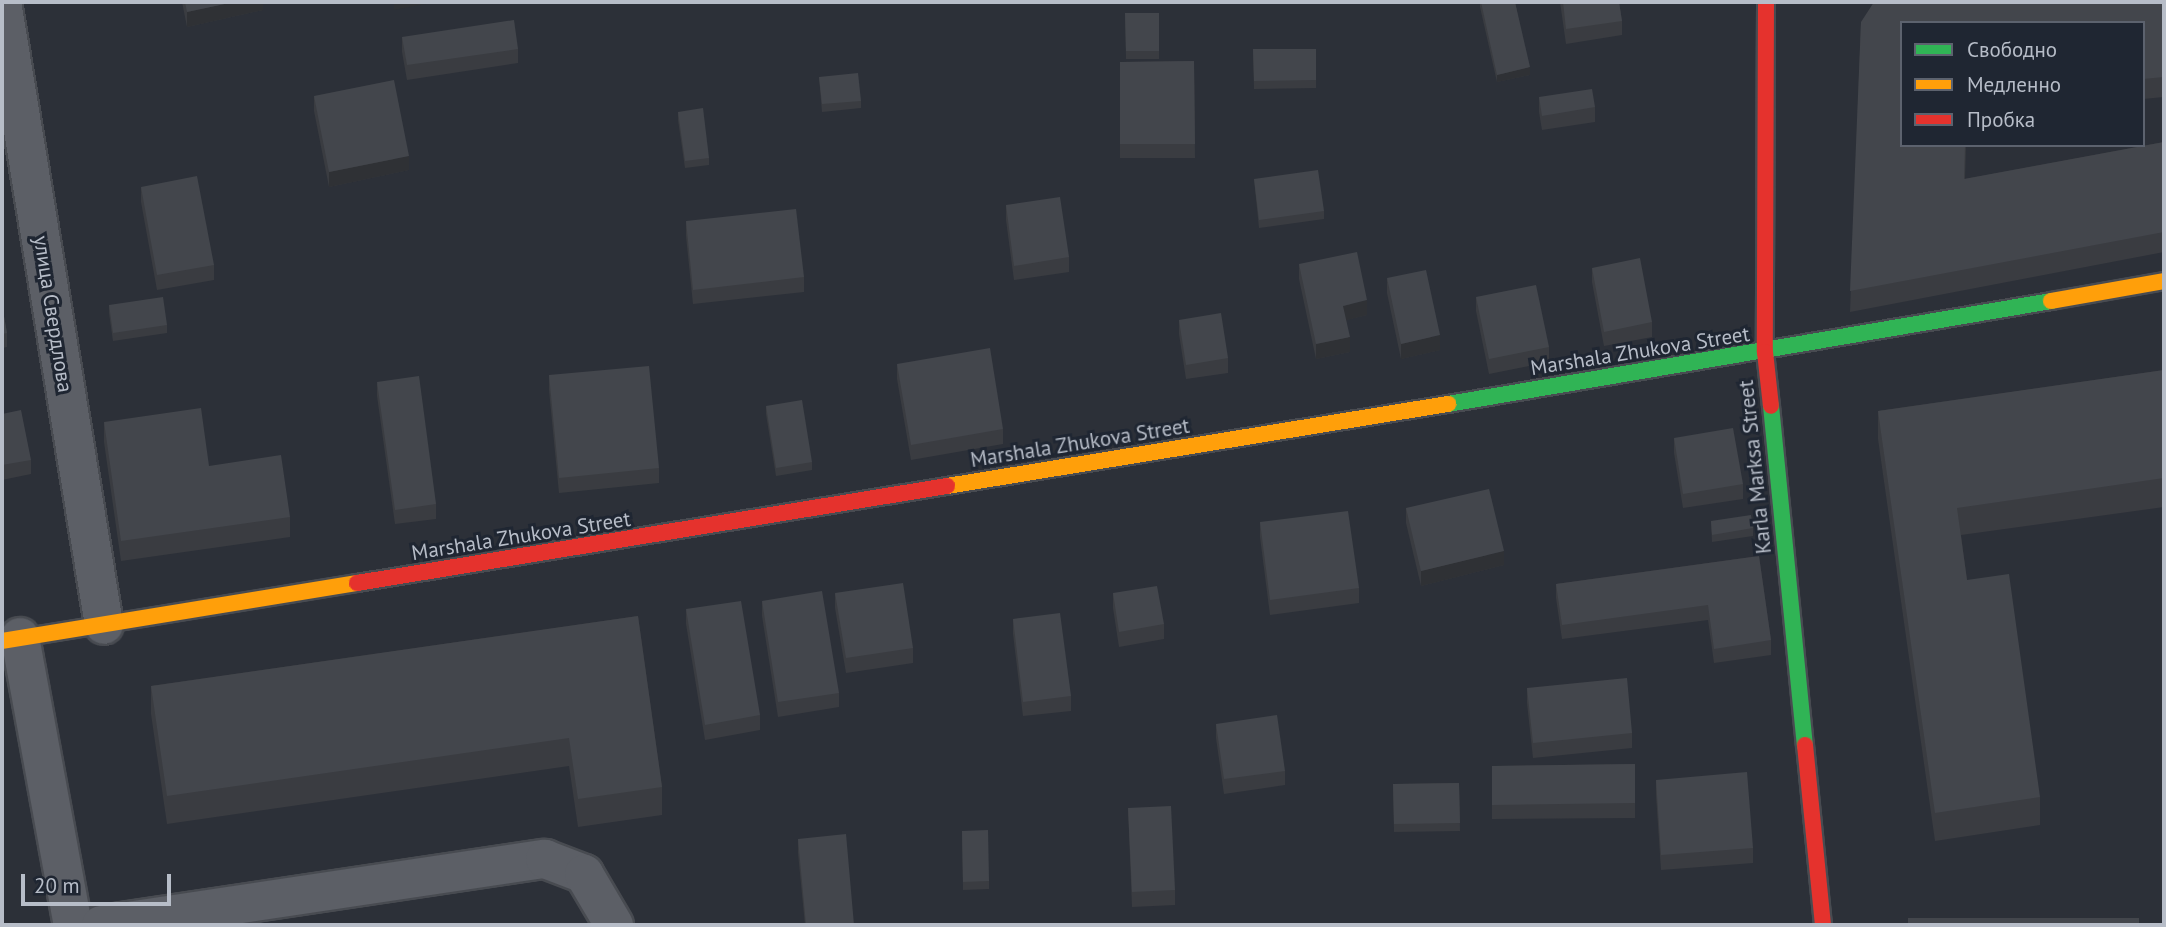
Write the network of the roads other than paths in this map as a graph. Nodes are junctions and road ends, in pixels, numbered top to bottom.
1 (2, 2) edge
2 (1766, 2) edge
3 (2164, 281) edge
4 (1765, 352) junction
5 (104, 625) junction
6 (11, 639) edge
7 (73, 925) edge
8 (107, 925) edge
9 (614, 925) edge
10 (1823, 925) edge

1 - 5 street, улица Свердлова
2 - 4 main road, Karla Marksa Street
3 - 4 main road, Marshala Zhukova Street
4 - 5 main road, Marshala Zhukova Street
4 - 10 main road, Karla Marksa Street
5 - 6 main road, Marshala Zhukova Street
6 - 7 street
8 - 9 street

